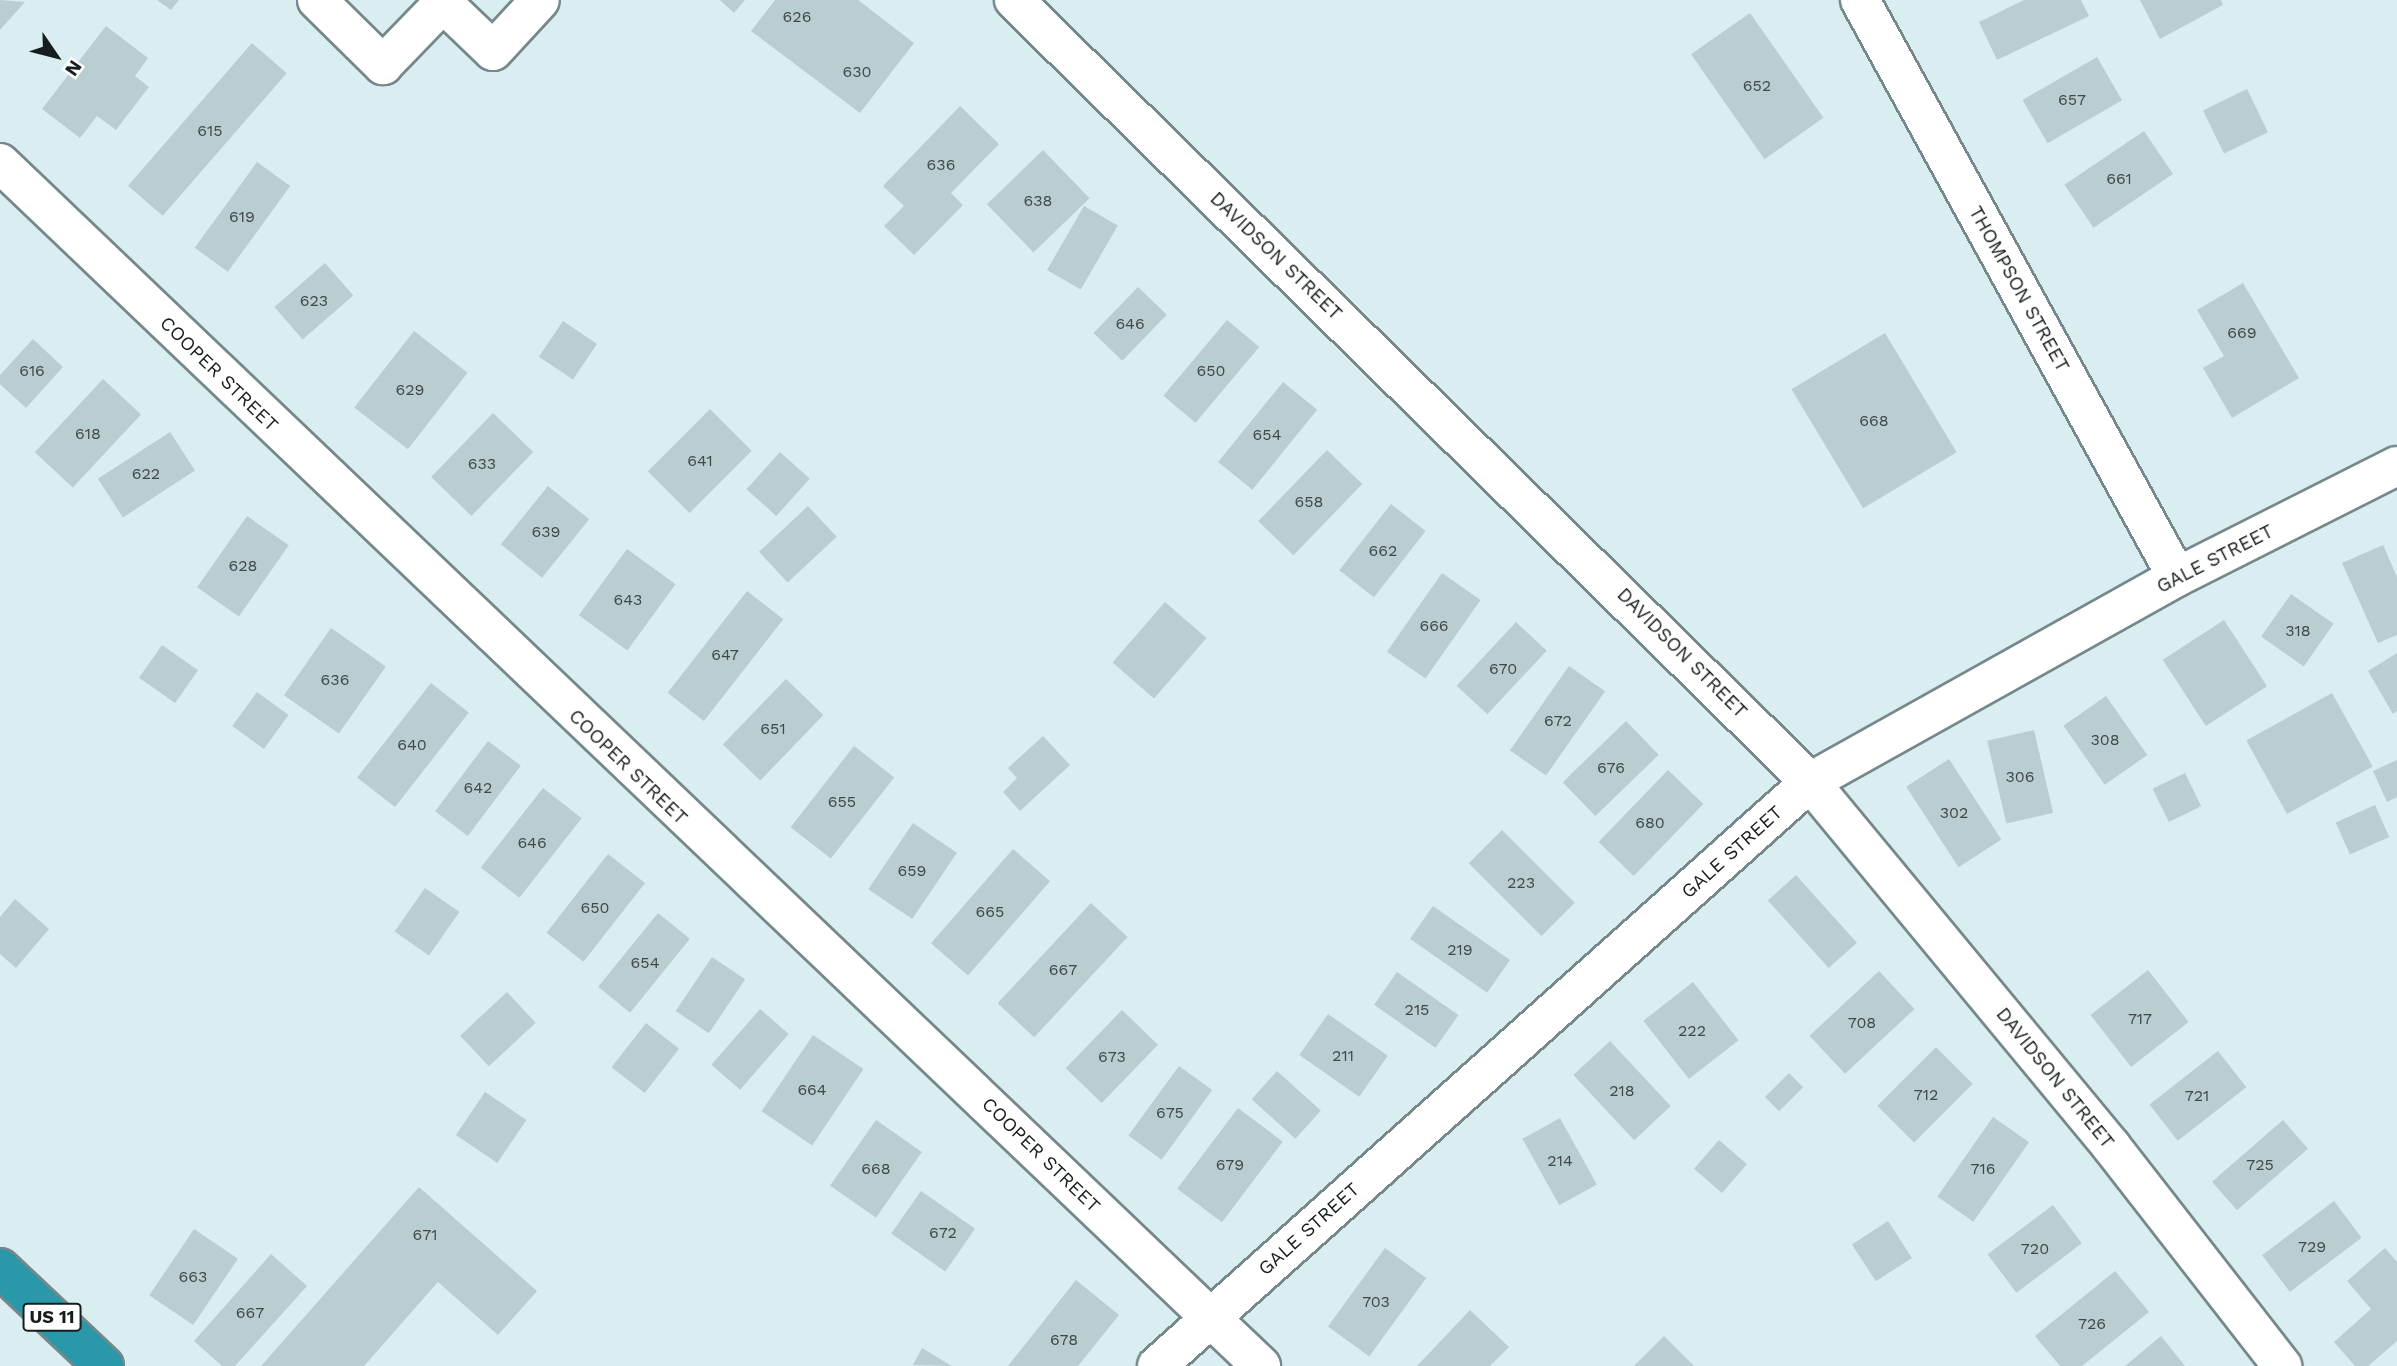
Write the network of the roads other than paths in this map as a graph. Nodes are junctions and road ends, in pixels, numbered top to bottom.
1 (317, 0) edge
2 (540, 0) edge
3 (1014, 0) edge
4 (1860, 0) edge
5 (445, 1) edge
6 (0, 163) edge
7 (2397, 466) edge
8 (2177, 577) junction
9 (1810, 782) junction
10 (0, 1268) edge
11 (1210, 1318) junction
12 (104, 1366) edge
13 (1157, 1366) edge
14 (1261, 1366) edge
15 (2282, 1366) edge

1 - 5 street
2 - 5 street
3 - 9 street, DAVIDSON STREET
4 - 8 street, THOMPSON STREET
6 - 11 street, COOPER STREET
7 - 8 street, GALE STREET
8 - 9 street, GALE STREET
9 - 11 street, GALE STREET
9 - 15 street, DAVIDSON STREET
10 - 12 highway, US 11
11 - 13 street, GALE STREET
11 - 14 street, COOPER STREET

